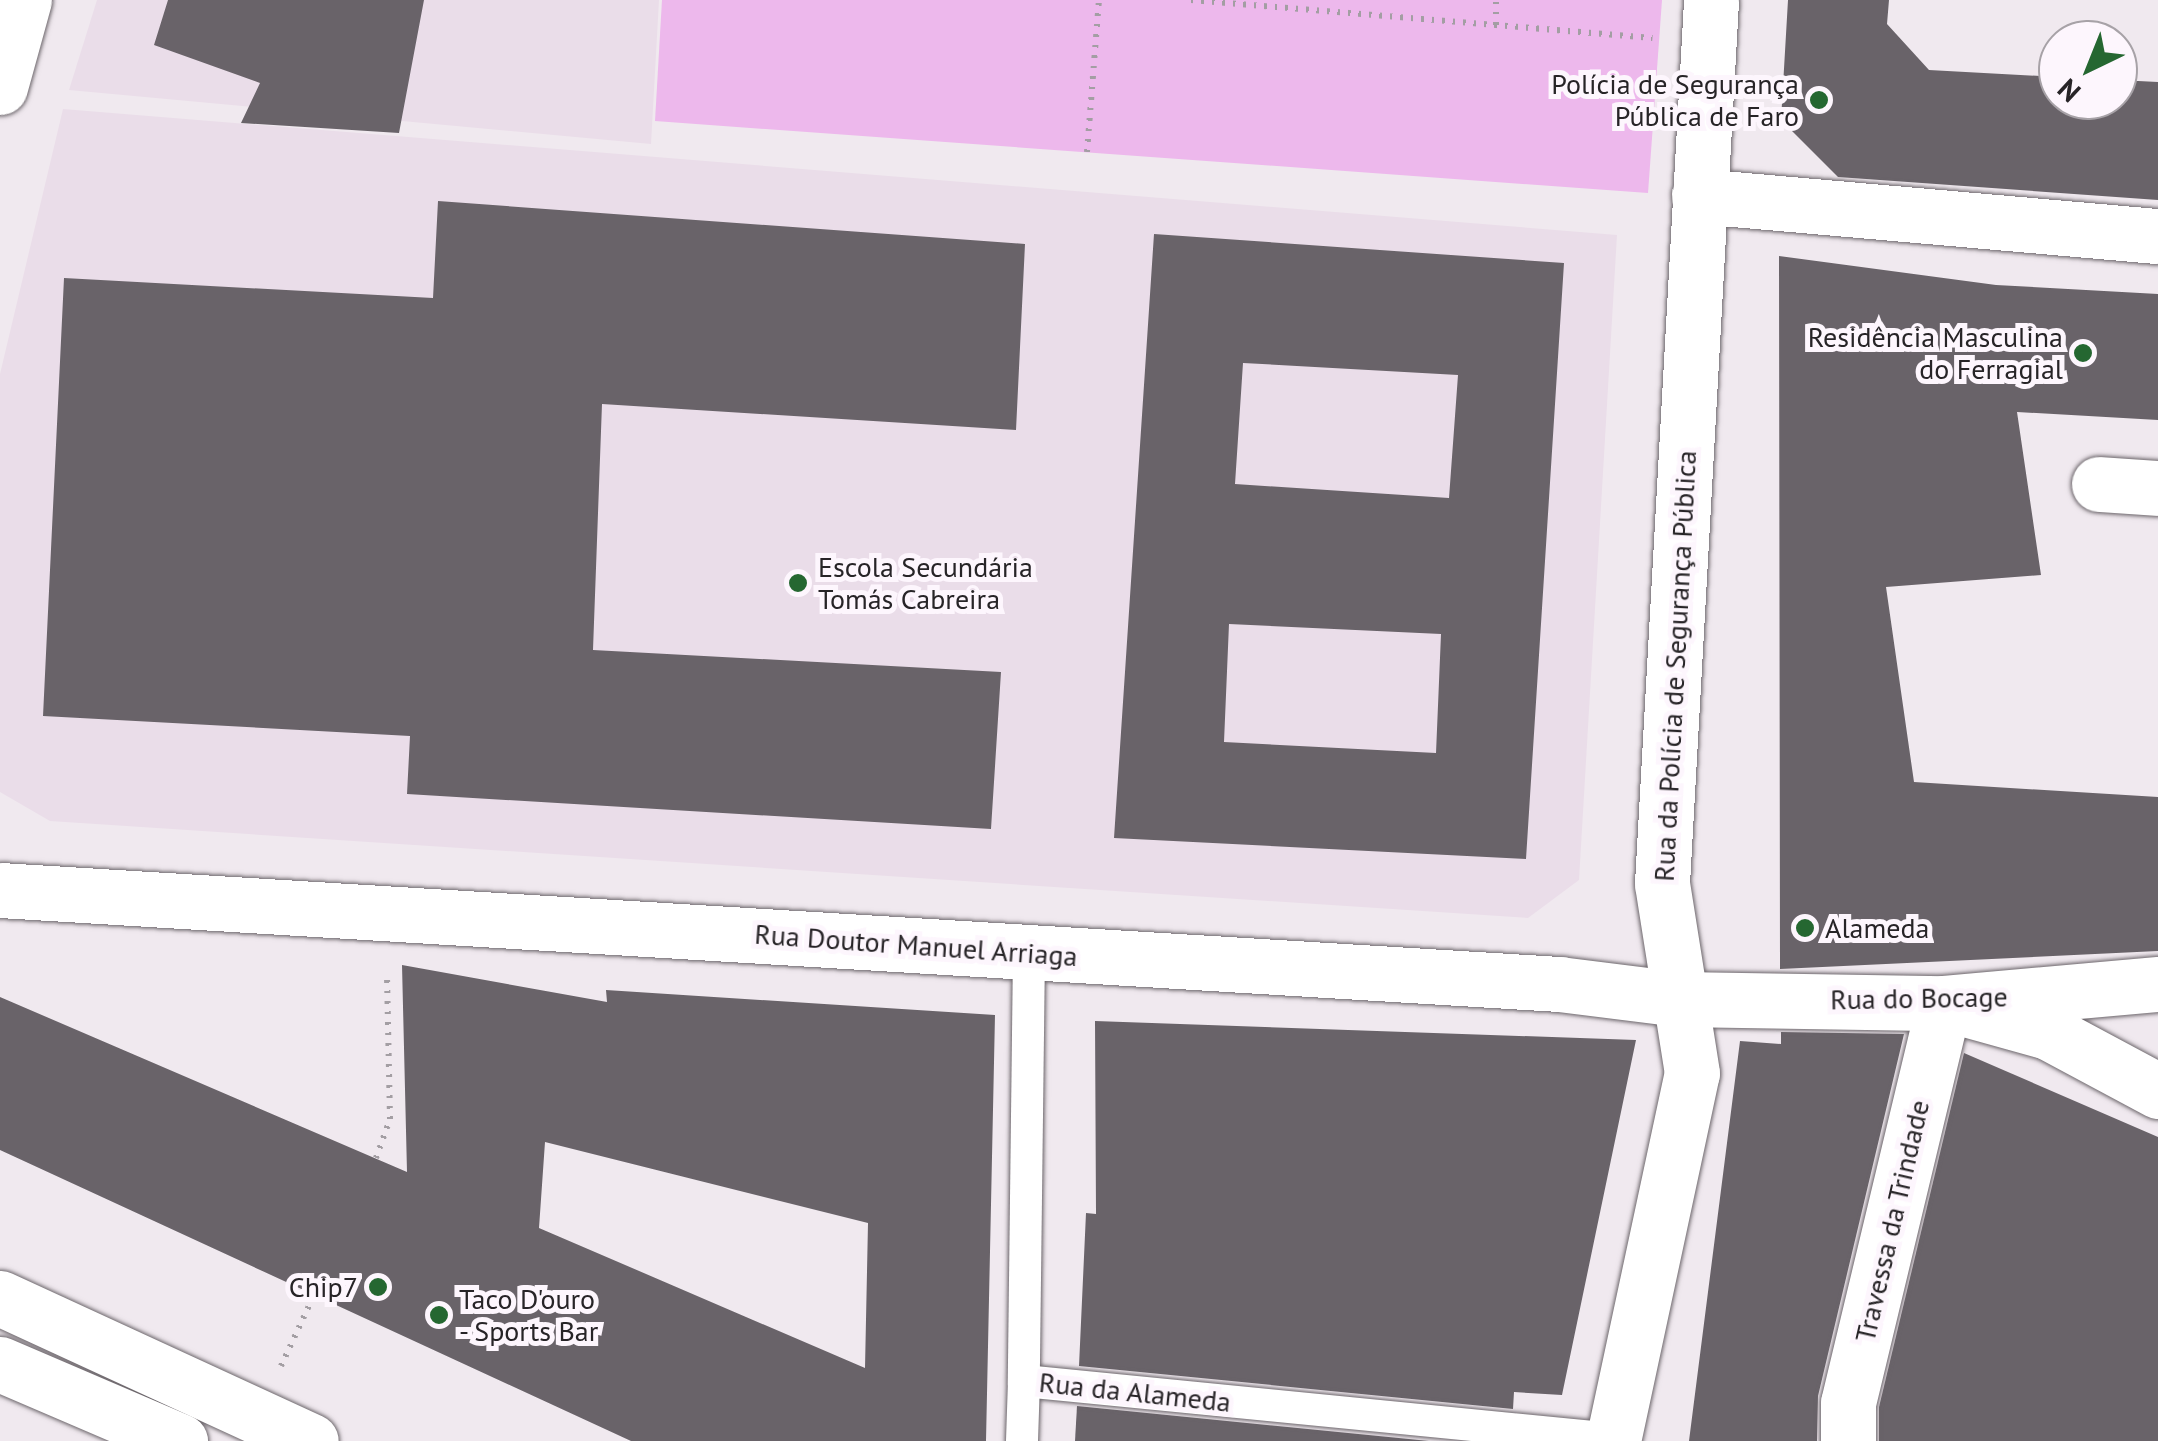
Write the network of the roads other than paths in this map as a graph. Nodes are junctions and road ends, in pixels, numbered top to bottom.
1 (24, 0) edge
2 (1710, 21) edge
3 (0, 88) edge
4 (1698, 196) junction
5 (2158, 236) edge
6 (2099, 484) dead end
7 (2158, 488) edge
8 (2, 862) edge
9 (1029, 952) junction
10 (2158, 984) edge
11 (1679, 999) junction
12 (1944, 1003) junction
13 (2158, 1091) edge
14 (0, 1298) edge
15 (0, 1364) edge
16 (1024, 1381) junction
17 (1613, 1440) edge
18 (180, 1441) edge
19 (311, 1441) edge
20 (1022, 1441) edge
21 (1848, 1441) edge

1 - 3 street
2 - 4 street, Rua da Polícia de Segurança Pública
4 - 5 street
4 - 11 street, Rua da Polícia de Segurança Pública
6 - 7 street
8 - 9 street, Rua Doutor Manuel Arriaga
9 - 11 street, Rua Doutor Manuel Arriaga
9 - 16 lane, Rua da Alameda
10 - 12 street, Rua do Bocage
11 - 12 street, Rua do Bocage
11 - 17 street, Rua da Polícia de Segurança Pública
12 - 13 street
12 - 21 street, Travessa da Trindade
14 - 19 street
15 - 18 street
16 - 17 lane, Rua da Alameda
16 - 20 lane

